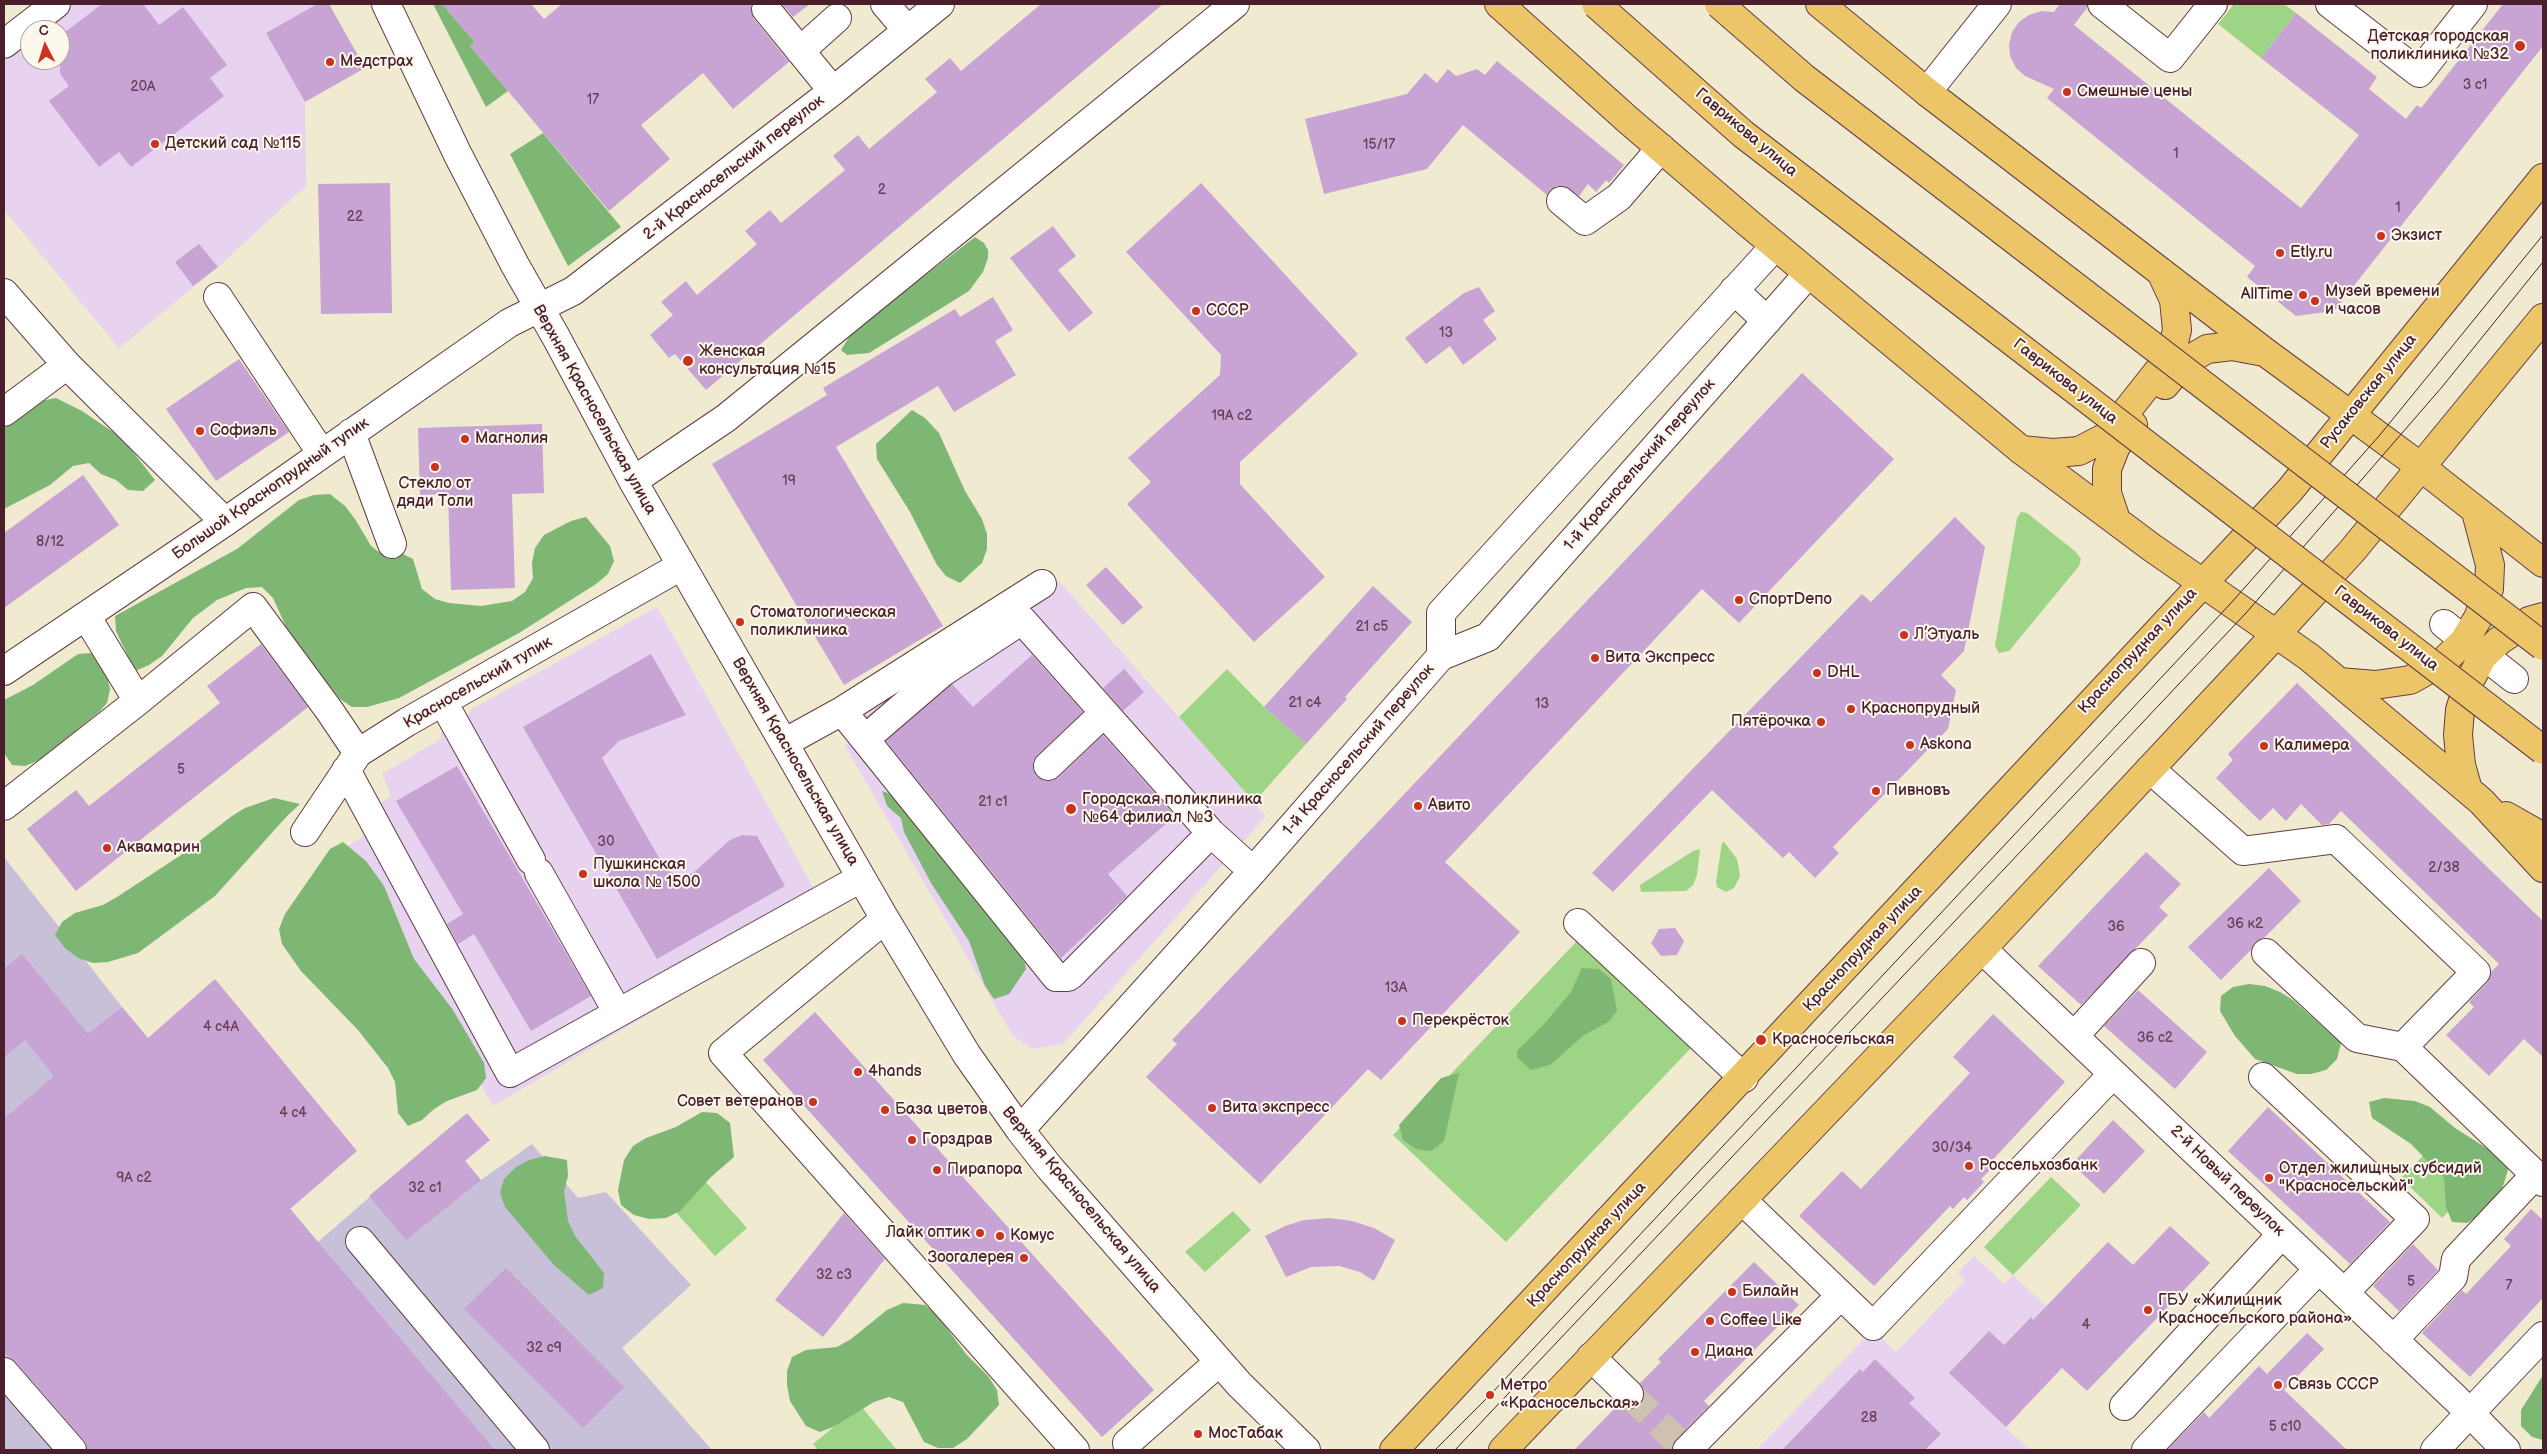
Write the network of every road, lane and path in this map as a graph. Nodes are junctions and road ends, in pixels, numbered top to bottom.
1 (56, 4) edge
2 (386, 4) edge
3 (886, 4) edge
4 (1235, 4) edge
5 (1498, 4) edge
6 (1596, 4) edge
7 (1720, 4) edge
8 (1820, 4) edge
9 (1997, 4) edge
10 (2102, 4) edge
11 (2212, 4) edge
12 (2330, 4) edge
13 (2473, 4) edge
14 (766, 10) dead end
15 (924, 17) edge
16 (837, 18) dead end
17 (4, 44) edge
18 (800, 51) junction
19 (833, 91) junction
20 (1927, 92) junction
21 (1661, 148) junction
22 (2543, 178) edge
23 (1561, 201) dead end
24 (1775, 246) junction
25 (2159, 269) junction
26 (1808, 274) junction
27 (1734, 290) junction
28 (4, 294) edge
29 (218, 297) dead end
30 (538, 309) junction
31 (2543, 318) edge
32 (1767, 321) junction
33 (2265, 352) junction
34 (67, 365) junction
35 (4, 412) edge
36 (2350, 413) junction
37 (351, 434) junction
38 (2020, 449) junction
39 (322, 454) junction
40 (2421, 466) junction
41 (633, 481) junction
42 (2290, 490) joint
43 (2476, 512) junction
44 (2116, 520) junction
45 (225, 522) junction
46 (392, 544) dead end
47 (2543, 564) edge
48 (681, 566) junction
49 (2201, 583) junction
50 (1042, 584) dead end
51 (86, 616) junction
52 (2543, 616) edge
53 (2277, 633) junction
54 (2464, 641) junction
55 (2543, 646) edge
56 (1441, 656) junction
57 (4, 672) edge
58 (2514, 679) dead end
59 (2339, 682) junction
60 (138, 700) junction
61 (443, 702) junction
62 (842, 711) junction
63 (1104, 712) junction
64 (865, 739) junction
65 (784, 743) junction
66 (2543, 750) edge
67 (352, 762) junction
68 (1048, 766) dead end
69 (2150, 769) junction
70 (2475, 795) junction
71 (4, 806) edge
72 (305, 832) dead end
73 (1211, 833) junction
74 (2543, 837) edge
75 (2543, 868) edge
76 (1253, 871) junction
77 (861, 878) junction
78 (885, 919) junction
79 (1578, 923) dead end
80 (1982, 949) junction
81 (2266, 953) dead end
82 (2141, 963) dead end
83 (618, 1013) junction
84 (2074, 1036) junction
85 (2403, 1047) junction
86 (2113, 1074) junction
87 (2263, 1077) dead end
88 (1744, 1078) junction
89 (1020, 1130) junction
90 (2539, 1178) edge
91 (1742, 1200) junction
92 (2282, 1234) junction
93 (360, 1241) dead end
94 (2320, 1269) junction
95 (2344, 1293) junction
96 (1840, 1296) junction
97 (2543, 1336) edge
98 (2393, 1340) junction
99 (1591, 1357) junction
100 (1218, 1362) junction
101 (4, 1372) edge
102 (1629, 1394) tunnel mouth
103 (2124, 1406) dead end
104 (2471, 1413) junction
105 (1127, 1444) dead end
106 (1684, 1448) edge
107 (72, 1450) edge
108 (535, 1450) edge
109 (1075, 1450) edge
110 (1306, 1450) edge
111 (1394, 1450) edge
112 (1503, 1450) edge
113 (2146, 1450) edge
114 (2435, 1450) edge
115 (2506, 1450) edge

1 - 17 street
2 - 30 street, Верхняя Красносельская улица
3 - 15 street
4 - 41 street
5 - 21 main road
6 - 66 main road, Гаврикова улица, bridge
7 - 55 main road, bridge
8 - 20 main road
9 - 20 street
10 - 11 street
12 - 13 street
14 - 18 street
15 - 19 street, 2-й Красносельский переулок
16 - 18 street
18 - 19 street
19 - 30 street, 2-й Красносельский переулок
20 - 25 main road
21 - 23 street
21 - 24 main road
22 - 36 main road, Русаковская улица
24 - 26 main road
24 - 27 street
25 - 33 main road
25 - 38 main road
26 - 32 street, 1-й Красносельский переулок
26 - 38 main road
27 - 32 street
27 - 56 street
28 - 34 street
29 - 39 street
30 - 37 street, Большой Краснопрудный тупик
30 - 41 street, Верхняя Красносельская улица
31 - 40 main road
32 - 56 street, 1-й Красносельский переулок
33 - 36 main road
33 - 44 main road
34 - 35 street
34 - 45 street
36 - 40 main road
36 - 42 main road, Русаковская улица
37 - 39 street, Большой Краснопрудный тупик
37 - 46 street
38 - 44 main road
39 - 45 street, Большой Краснопрудный тупик
40 - 43 main road
40 - 53 main road
41 - 48 street, Верхняя Красносельская улица
42 - 49 main road, Краснопрудная улица
43 - 47 main road
43 - 54 main road
44 - 49 main road
45 - 51 street, Большой Краснопрудный тупик
48 - 61 street, Красносельский тупик
48 - 65 street, Верхняя Красносельская улица
49 - 53 main road
49 - 88 main road, Краснопрудная улица
50 - 62 street
51 - 57 street, Большой Краснопрудный тупик
51 - 60 street
52 - 54 main road
53 - 59 main road
53 - 69 main road
54 - 58 street
54 - 59 main road
54 - 70 main road
56 - 76 street, 1-й Красносельский переулок
59 - 70 main road
60 - 67 street
60 - 71 street
61 - 67 street, Красносельский тупик
61 - 83 street
62 - 64 street
62 - 65 street
63 - 64 street
63 - 68 street
63 - 73 street
64 - 73 street
65 - 77 street, Верхняя Красносельская улица
67 - 72 street, Красносельский тупик
67 - 83 street
69 - 80 main road
69 - 85 street
70 - 74 main road
70 - 75 main road
73 - 76 street
76 - 89 street, 1-й Красносельский переулок
77 - 78 street, Верхняя Красносельская улица
77 - 83 street
78 - 89 street, Верхняя Красносельская улица
78 - 109 street
79 - 88 street
80 - 84 street, 2-й Новый переулок
80 - 91 main road
81 - 85 street
82 - 84 street
84 - 86 street, 2-й Новый переулок
85 - 90 street
86 - 92 street, 2-й Новый переулок
86 - 96 street
87 - 95 street
88 - 111 main road, Краснопрудная улица
89 - 100 street, Верхняя Красносельская улица
90 - 98 street
91 - 96 street
91 - 99 main road
92 - 94 street, 2-й Новый переулок
92 - 103 street
93 - 108 street
94 - 95 street, 2-й Новый переулок
94 - 113 street
95 - 98 street, 2-й Новый переулок
96 - 106 street
97 - 104 street
98 - 104 street, 2-й Новый переулок
99 - 102 street
99 - 112 main road
100 - 105 street
100 - 110 street, Верхняя Красносельская улица
101 - 107 street
104 - 114 street
104 - 115 street, 2-й Новый переулок

